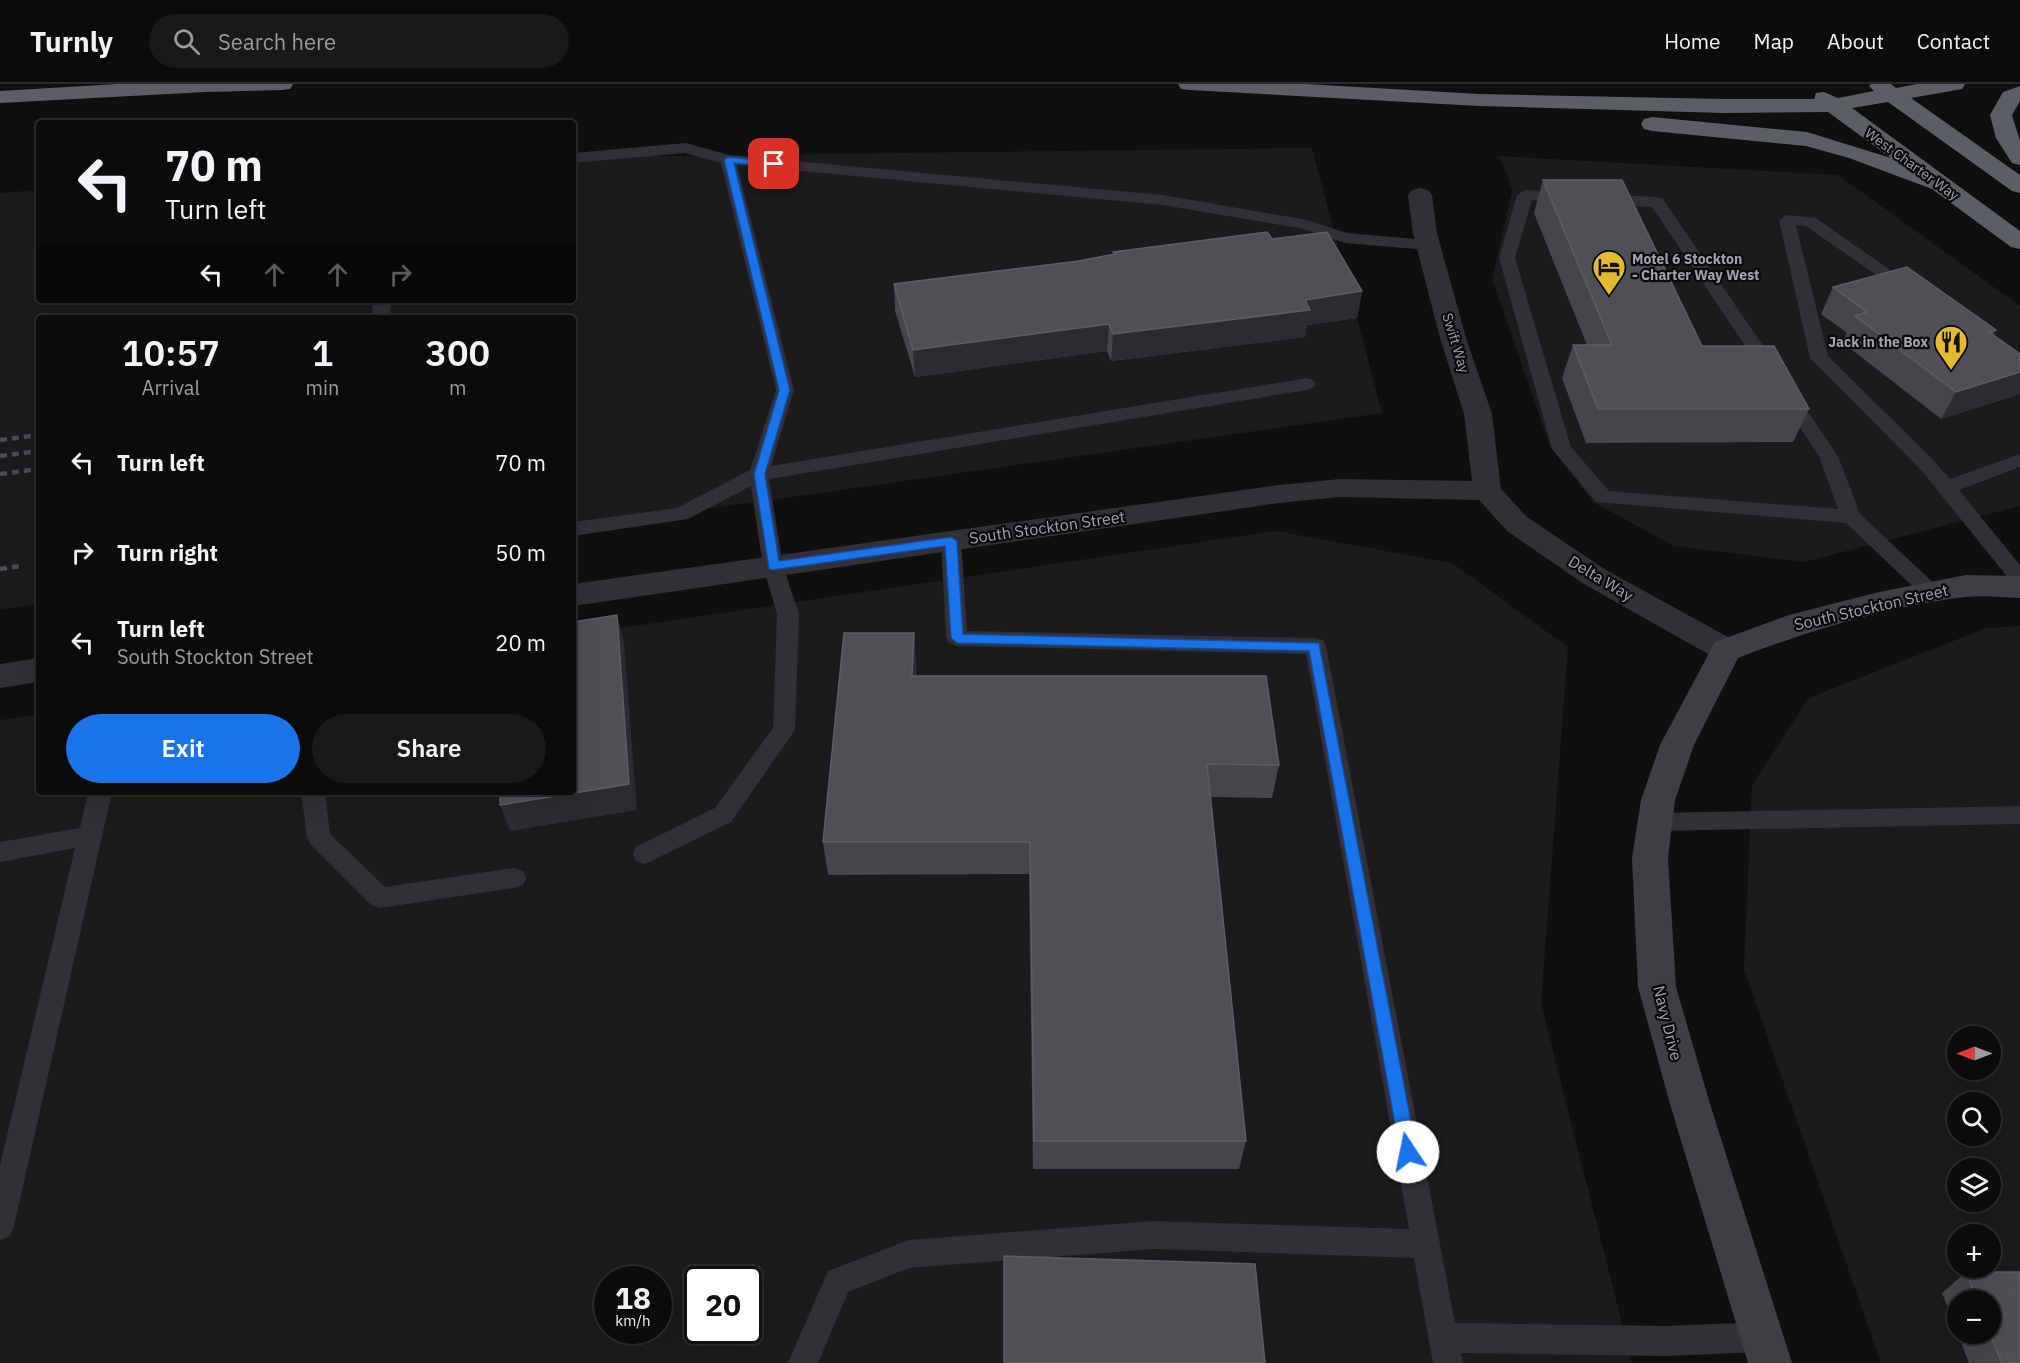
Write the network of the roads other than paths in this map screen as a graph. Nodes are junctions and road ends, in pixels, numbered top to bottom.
1 (231, 84) edge
2 (282, 84) edge
3 (1189, 84) edge
4 (1805, 84) edge
5 (1954, 84) edge
6 (204, 86) junction
7 (1883, 89) edge
8 (2020, 92) edge
9 (0, 97) edge
10 (1479, 100) junction
11 (1833, 105) junction
12 (576, 158) edge
13 (2020, 158) edge
14 (728, 160) junction
15 (1938, 183) junction
16 (2020, 186) edge
17 (1420, 195) dead end
18 (2020, 242) edge
19 (1428, 244) junction
20 (1924, 301) edge
21 (1307, 384) dead end
22 (2020, 460) edge
23 (759, 474) junction
24 (1946, 488) junction
25 (1487, 491) junction
26 (1851, 517) junction
27 (576, 529) edge
28 (951, 541) junction
29 (773, 566) junction
30 (2020, 579) edge
31 (2020, 587) edge
32 (1932, 593) junction
33 (576, 594) edge
34 (1726, 650) junction
35 (36, 670) edge
36 (0, 676) edge
37 (99, 795) edge
38 (313, 795) edge
39 (2020, 815) edge
40 (1655, 822) junction
41 (90, 836) junction
42 (0, 852) edge
43 (645, 854) dead end
44 (514, 878) dead end
45 (0, 1226) edge
46 (1425, 1244) junction
47 (1445, 1350) edge
48 (1766, 1350) edge
49 (802, 1363) edge

1 - 6 highway
2 - 6 highway
3 - 10 highway
4 - 11 highway, West Charter Way
5 - 7 highway
6 - 9 highway
7 - 11 highway
7 - 16 highway
8 - 13 highway
10 - 11 highway
10 - 15 highway
11 - 15 highway, West Charter Way
12 - 14 lane
14 - 19 lane
14 - 23 lane
15 - 18 highway, West Charter Way
17 - 19 street, Swift Way
19 - 25 street, Swift Way
20 - 24 lane
21 - 23 lane
22 - 24 lane
23 - 27 lane
23 - 29 lane
24 - 30 lane
25 - 28 street, South Stockton Street
25 - 34 street, Delta Way
26 - 26 lane
26 - 32 lane
28 - 29 street, South Stockton Street
28 - 46 lane
29 - 33 street, South Stockton Street
29 - 43 lane
31 - 32 street, South Stockton Street
32 - 34 street, South Stockton Street
34 - 40 street, Navy Drive
35 - 36 street
37 - 41 lane
38 - 44 lane
39 - 40 lane
40 - 48 street, Navy Drive
41 - 42 lane
41 - 45 lane
46 - 47 lane
46 - 49 lane
47 - 48 lane

